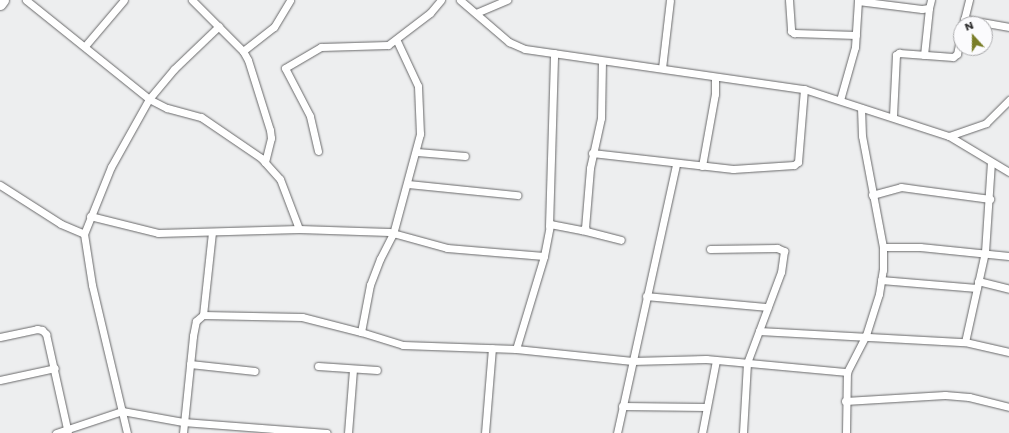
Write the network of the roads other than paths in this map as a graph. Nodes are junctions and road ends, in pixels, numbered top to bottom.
1 (3, 0) edge
2 (26, 0) edge
3 (124, 0) edge
4 (192, 0) edge
5 (290, 0) edge
6 (441, 0) edge
7 (460, 0) edge
8 (507, 0) edge
9 (670, 0) edge
10 (789, 0) edge
11 (931, 0) edge
12 (969, 0) edge
13 (858, 1) edge
14 (0, 4) edge
15 (929, 8) junction
16 (476, 13) junction
17 (965, 16) edge
18 (993, 25) edge
19 (219, 26) junction
20 (1009, 27) edge
21 (856, 35) junction
22 (397, 41) junction
23 (85, 46) junction
24 (243, 51) junction
25 (554, 53) junction
26 (924, 55) junction
27 (953, 56) edge
28 (602, 62) junction
29 (662, 68) junction
30 (715, 77) junction
31 (804, 89) junction
32 (149, 98) junction
33 (840, 100) junction
34 (1009, 100) edge
35 (861, 108) junction
36 (893, 116) junction
37 (949, 136) junction
38 (318, 150) dead end
39 (417, 152) junction
40 (592, 153) junction
41 (465, 156) dead end
42 (265, 162) junction
43 (991, 162) junction
44 (676, 164) junction
45 (702, 166) junction
46 (1009, 172) edge
47 (408, 184) junction
48 (0, 185) edge
49 (516, 195) dead end
50 (872, 195) junction
51 (990, 198) junction
52 (90, 216) junction
53 (549, 226) junction
54 (299, 229) junction
55 (582, 230) junction
56 (212, 232) junction
57 (84, 234) junction
58 (393, 234) junction
59 (621, 240) dead end
60 (883, 247) junction
61 (710, 249) dead end
62 (985, 252) junction
63 (544, 256) junction
64 (1009, 256) edge
65 (881, 280) junction
66 (978, 285) junction
67 (1009, 289) edge
68 (646, 296) junction
69 (768, 307) junction
70 (203, 315) junction
71 (759, 331) junction
72 (361, 332) junction
73 (866, 335) junction
74 (0, 337) edge
75 (966, 342) junction
76 (492, 348) junction
77 (516, 349) junction
78 (1009, 352) edge
79 (716, 360) junction
80 (632, 361) junction
81 (747, 363) junction
82 (190, 364) junction
83 (318, 366) dead end
84 (55, 368) junction
85 (353, 370) junction
86 (377, 370) dead end
87 (255, 371) dead end
88 (847, 372) junction
89 (0, 380) edge
90 (845, 401) junction
91 (622, 406) junction
92 (706, 407) junction
93 (1009, 407) edge
94 (122, 411) junction
95 (183, 422) junction
96 (68, 431) edge
97 (56, 433) edge
98 (127, 433) edge
99 (183, 433) edge
100 (327, 433) edge
101 (348, 433) edge
102 (485, 433) edge
103 (617, 433) edge
104 (702, 433) edge
105 (743, 433) edge
106 (846, 433) edge

1 - 14 main road
2 - 23 street
3 - 23 street
4 - 19 street
5 - 24 street
6 - 22 street
7 - 16 street
8 - 16 street
9 - 29 street
10 - 21 street
11 - 15 street
12 - 17 street
13 - 15 street
13 - 21 street
15 - 26 street
16 - 25 street
18 - 20 street
19 - 24 street
19 - 32 street
21 - 33 street
22 - 38 street
22 - 39 street
23 - 32 street
24 - 42 street
25 - 28 street
25 - 53 street
26 - 27 street
26 - 36 street
28 - 29 street
28 - 40 street
29 - 30 street
30 - 31 street
30 - 45 street
31 - 33 street
31 - 45 street
32 - 42 street
32 - 52 street
33 - 35 street
34 - 37 street
35 - 36 street
35 - 50 street
36 - 37 street
37 - 43 street
39 - 41 street
39 - 47 street
40 - 44 street
40 - 55 street
42 - 54 street
43 - 46 street
43 - 51 street
44 - 45 street
44 - 68 street
47 - 49 street
47 - 58 street
48 - 57 street
50 - 51 street
50 - 60 street
51 - 62 street
52 - 56 street
52 - 57 street
53 - 55 street
53 - 63 street
54 - 56 street
54 - 58 street
55 - 59 street
56 - 70 street
57 - 94 street
58 - 63 street
58 - 72 street
60 - 62 street
60 - 65 street
61 - 69 street
62 - 64 street
62 - 66 street
63 - 77 street
65 - 66 street
65 - 73 street
66 - 67 street
66 - 75 street
68 - 69 street
68 - 80 street
69 - 71 street
70 - 72 street
70 - 82 street
71 - 73 street
71 - 81 street
72 - 76 street
73 - 75 street
73 - 88 street
74 - 84 street
75 - 78 street
76 - 77 street
76 - 102 street
77 - 80 street
79 - 80 street
79 - 81 street
79 - 92 street
80 - 91 street
81 - 88 street
81 - 105 street
82 - 87 street
82 - 95 street
83 - 85 street
84 - 89 street
84 - 96 street
85 - 86 street
85 - 101 street
88 - 90 street
90 - 93 street
90 - 106 street
91 - 92 street
91 - 103 street
92 - 104 street
94 - 95 street
94 - 96 street
94 - 98 street
95 - 99 street
95 - 100 street
96 - 97 street

